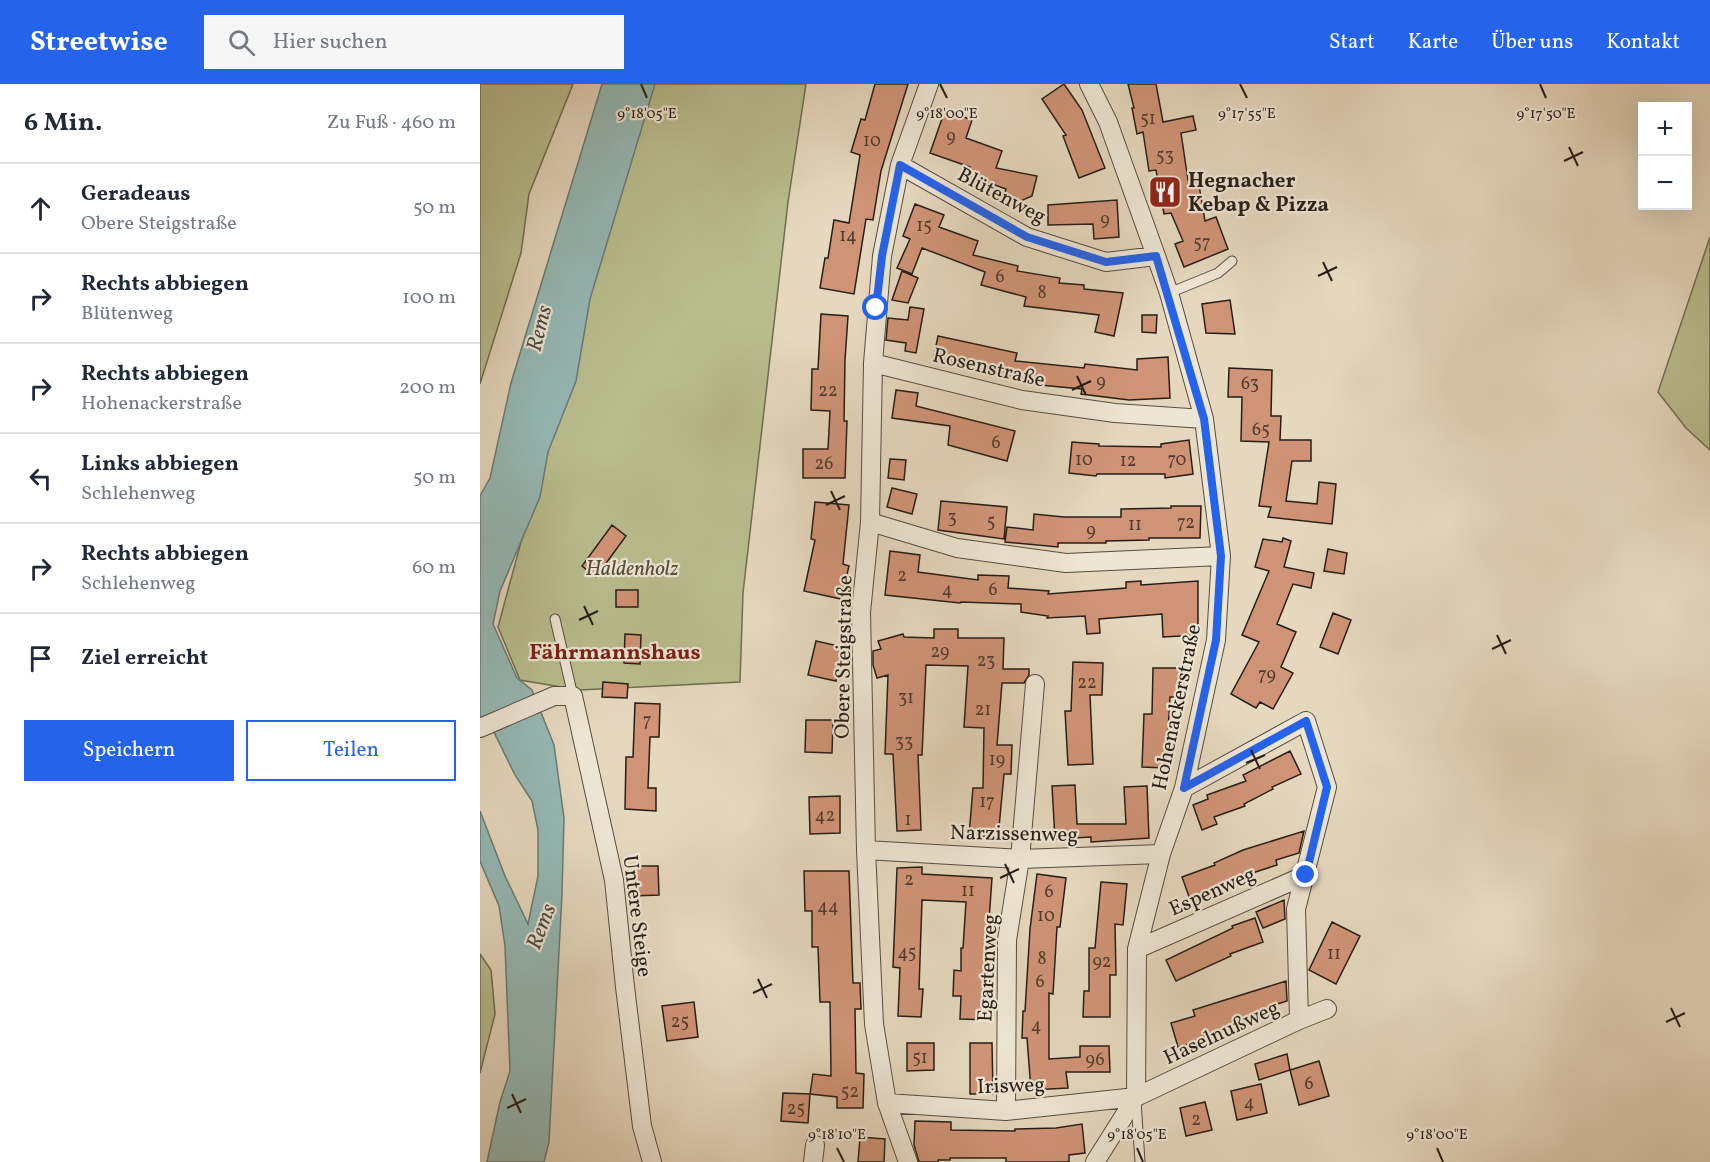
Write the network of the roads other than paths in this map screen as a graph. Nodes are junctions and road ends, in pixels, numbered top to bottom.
1 (929, 84) edge
2 (1089, 84) edge
3 (900, 165) junction
4 (1156, 256) junction
5 (1232, 261) dead end
6 (1168, 292) junction
7 (873, 363) junction
8 (1204, 419) junction
9 (870, 522) junction
10 (1221, 556) junction
11 (555, 619) dead end
12 (1035, 684) dead end
13 (573, 696) junction
14 (480, 728) edge
15 (1184, 788) junction
16 (866, 849) junction
17 (1161, 854) junction
18 (1020, 859) junction
19 (1306, 875) junction
20 (1137, 949) junction
21 (1327, 1009) dead end
22 (1299, 1020) junction
23 (1136, 1097) junction
24 (887, 1103) junction
25 (1006, 1111) junction
26 (652, 1162) edge
27 (908, 1162) edge
28 (1095, 1162) edge
29 (1140, 1162) edge

1 - 3 street, Obere Steigstraße
2 - 4 street, Hohenackerstraße
3 - 4 street, Blütenweg
3 - 7 street, Obere Steigstraße
4 - 6 street, Hohenackerstraße
5 - 6 lane
6 - 8 street, Hohenackerstraße
7 - 8 street, Rosenstraße
7 - 9 street, Obere Steigstraße
8 - 10 street, Hohenackerstraße
9 - 10 street
9 - 16 street, Obere Steigstraße
10 - 15 street, Hohenackerstraße
11 - 13 lane
12 - 18 street, Egartenweg
13 - 14 street
13 - 26 street, Untere Steige
15 - 17 street, Hohenackerstraße
15 - 19 street
16 - 18 street, Narzissenweg
16 - 24 street, Obere Steigstraße
17 - 18 street, Narzissenweg
17 - 20 street, Hohenackerstraße
18 - 25 street, Egartenweg
19 - 20 street, Espenweg
19 - 22 street
20 - 23 street, Hohenackerstraße
21 - 22 street, Haselnußweg
22 - 23 street, Haselnußweg
23 - 25 street, Irisweg
23 - 28 street
23 - 29 lane
24 - 25 street, Irisweg
24 - 27 street, Obere Steigstraße

